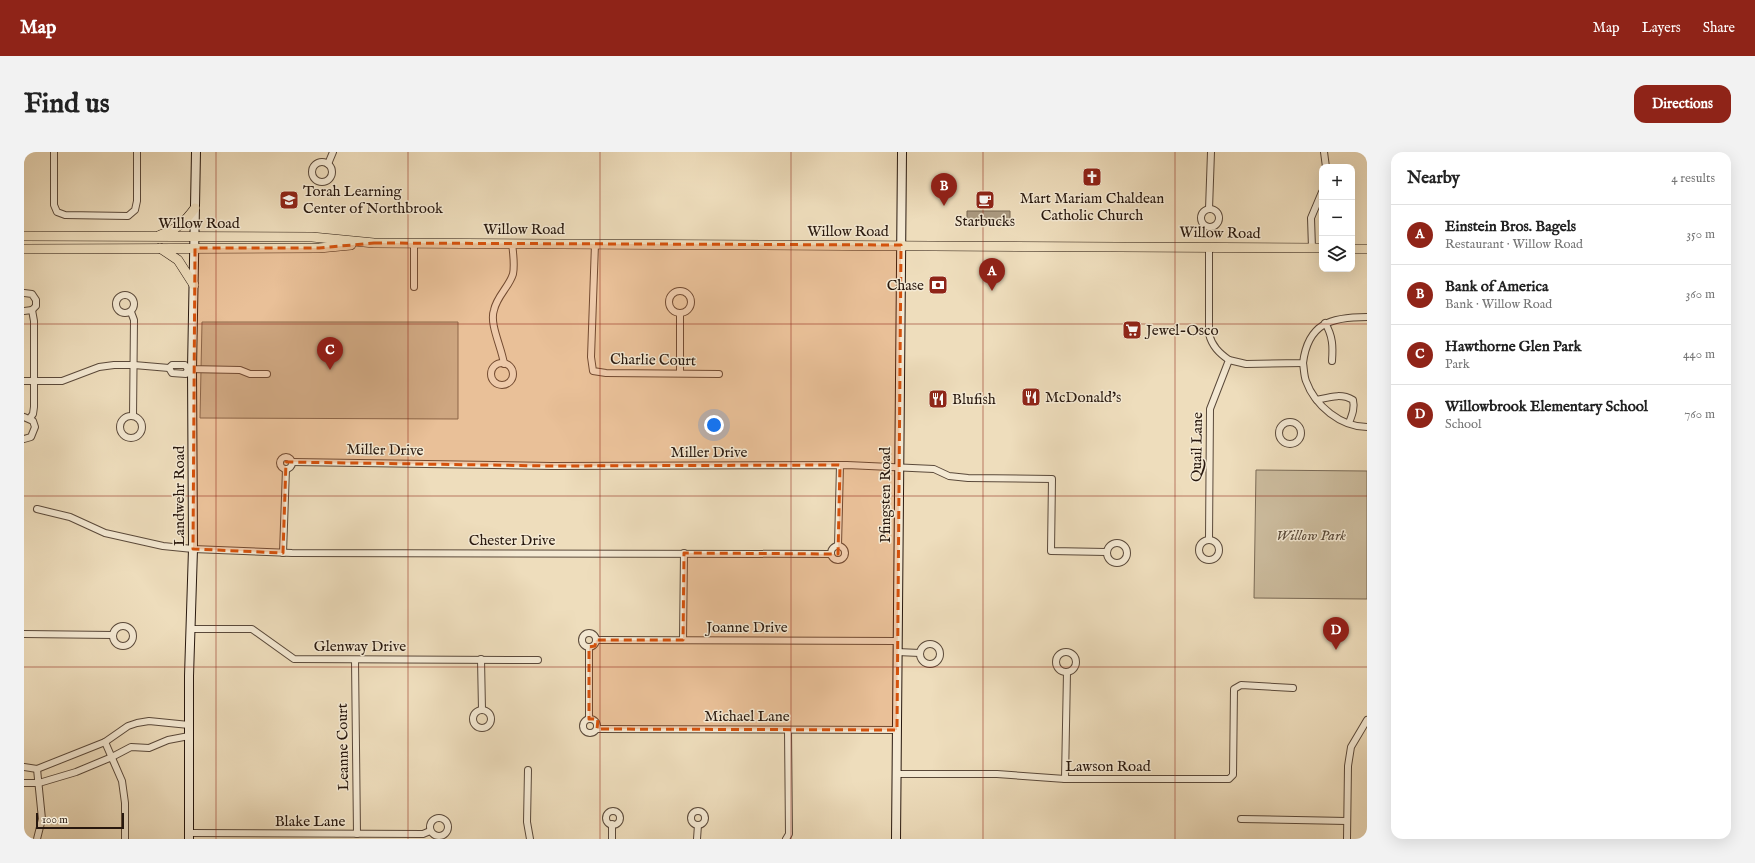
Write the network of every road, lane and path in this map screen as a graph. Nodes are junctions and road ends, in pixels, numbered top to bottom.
1 (54, 152) edge
2 (137, 152) edge
3 (196, 152) edge
4 (333, 152) edge
5 (902, 152) edge
6 (1211, 152) edge
7 (1324, 152) edge
8 (328, 164) dead end
9 (1326, 164) edge
10 (1319, 199) edge
11 (195, 208) junction
12 (1209, 209) dead end
13 (24, 236) edge
14 (153, 237) junction
15 (195, 237) junction
16 (374, 243) junction
17 (414, 243) junction
18 (512, 243) junction
19 (595, 244) junction
20 (901, 245) junction
21 (1209, 247) junction
22 (160, 248) junction
23 (195, 248) junction
24 (1312, 248) junction
25 (1319, 248) edge
26 (24, 249) edge
27 (1355, 249) edge
28 (1367, 249) edge
29 (194, 285) junction
30 (414, 287) dead end
31 (24, 293) edge
32 (32, 310) junction
33 (24, 311) edge
34 (130, 312) dead end
35 (680, 313) dead end
36 (1367, 317) edge
37 (1325, 323) junction
38 (1229, 360) junction
39 (1332, 361) dead end
40 (1303, 363) junction
41 (134, 364) junction
42 (504, 364) dead end
43 (190, 370) junction
44 (680, 373) junction
45 (267, 374) dead end
46 (719, 374) dead end
47 (24, 381) edge
48 (34, 381) junction
49 (1317, 400) junction
50 (132, 416) dead end
51 (27, 418) edge
52 (1349, 423) junction
53 (1367, 427) edge
54 (24, 439) edge
55 (292, 462) junction
56 (840, 465) junction
57 (899, 467) junction
58 (286, 469) junction
59 (37, 509) dead end
60 (1209, 540) dead end
61 (838, 546) junction
62 (193, 550) junction
63 (1106, 552) dead end
64 (283, 553) junction
65 (684, 554) junction
66 (831, 554) junction
67 (190, 629) junction
68 (24, 634) edge
69 (113, 635) dead end
70 (596, 640) junction
71 (683, 640) junction
72 (897, 641) junction
73 (589, 647) junction
74 (897, 652) junction
75 (920, 653) dead end
76 (481, 659) junction
77 (354, 660) junction
78 (538, 660) dead end
79 (1067, 672) dead end
80 (1293, 688) dead end
81 (482, 710) dead end
82 (589, 719) junction
83 (1367, 720) edge
84 (189, 725) junction
85 (597, 728) junction
86 (788, 730) junction
87 (897, 730) junction
88 (189, 736) junction
89 (105, 742) junction
90 (112, 757) junction
91 (24, 767) edge
92 (38, 769) junction
93 (528, 770) dead end
94 (896, 774) junction
95 (1065, 779) junction
96 (24, 783) edge
97 (39, 783) junction
98 (1241, 819) dead end
99 (1347, 821) junction
100 (612, 824) dead end
101 (698, 825) dead end
102 (430, 830) dead end
103 (357, 834) junction
104 (189, 836) edge
105 (37, 839) edge
106 (125, 839) edge
107 (530, 839) edge
108 (612, 839) edge
109 (697, 839) edge
110 (786, 839) edge
111 (896, 839) edge
112 (1347, 839) edge

1 - 2 street
3 - 11 main road, Landwehr Road
4 - 8 street
5 - 20 main road, Pfingsten Road
6 - 12 street
7 - 9 street
10 - 24 street
11 - 14 main road
11 - 15 main road, Landwehr Road
13 - 14 main road, Willow Road
14 - 15 main road, Willow Road
15 - 16 main road, Willow Road
15 - 23 main road, Landwehr Road
16 - 17 main road, Willow Road
16 - 23 main road, Willow Road
17 - 18 main road, Willow Road
17 - 30 street
18 - 19 main road, Willow Road
18 - 42 street
19 - 20 main road, Willow Road
19 - 44 street, Charlie Court
20 - 21 main road, Willow Road
20 - 57 main road, Pfingsten Road
21 - 24 main road, Willow Road
21 - 38 street
22 - 23 main road, Willow Road
22 - 26 main road, Willow Road
22 - 29 main road
23 - 29 main road, Landwehr Road
24 - 25 main road, Willow Road
27 - 28 main road
29 - 43 main road, Landwehr Road
31 - 32 street
32 - 33 street
32 - 48 street
34 - 41 street
35 - 44 street
36 - 37 street
37 - 39 street
37 - 40 street
38 - 40 street
38 - 60 street, Quail Lane
40 - 49 street
41 - 43 street
41 - 48 street
41 - 50 street
43 - 45 street
43 - 62 main road, Landwehr Road
44 - 46 street, Charlie Court
47 - 48 street
48 - 51 street
49 - 52 street
49 - 52 street
51 - 54 street
52 - 53 street
55 - 56 street, Miller Drive
55 - 58 street
55 - 58 street
56 - 57 street, Miller Drive
56 - 61 street
57 - 63 street, Miller Drive
57 - 72 main road, Pfingsten Road
58 - 64 street
59 - 62 street, Chester Drive
61 - 66 street
61 - 66 street
62 - 64 street, Chester Drive
62 - 67 main road, Landwehr Road
64 - 65 street, Chester Drive
65 - 66 street, Chester Drive
65 - 71 street
67 - 77 street, Glenway Drive
67 - 84 main road, Landwehr Road
68 - 69 street
70 - 71 street, Joanne Drive
70 - 73 street
70 - 73 street
71 - 72 street, Joanne Drive
72 - 74 main road, Pfingsten Road
73 - 82 street
74 - 75 street
74 - 87 main road, Pfingsten Road
76 - 77 street, Glenway Drive
76 - 78 street, Glenway Drive
76 - 81 street
77 - 103 street, Leanne Court
79 - 95 street
80 - 95 street, Lawson Road
82 - 85 street
82 - 85 street
83 - 99 street
84 - 88 main road, Landwehr Road
84 - 89 street
85 - 86 street, Michael Lane
86 - 87 street, Michael Lane
86 - 110 street
87 - 94 main road, Pfingsten Road
88 - 90 street
88 - 104 main road, Landwehr Road
89 - 90 street
89 - 92 street
90 - 97 street
90 - 106 street
91 - 92 street
92 - 97 street
93 - 107 street
94 - 95 street, Lawson Road
94 - 111 main road, Pfingsten Road
96 - 97 street
97 - 105 street
98 - 99 street
99 - 112 street
100 - 108 street
101 - 109 street
102 - 103 street, Blake Lane
103 - 104 street, Blake Lane

